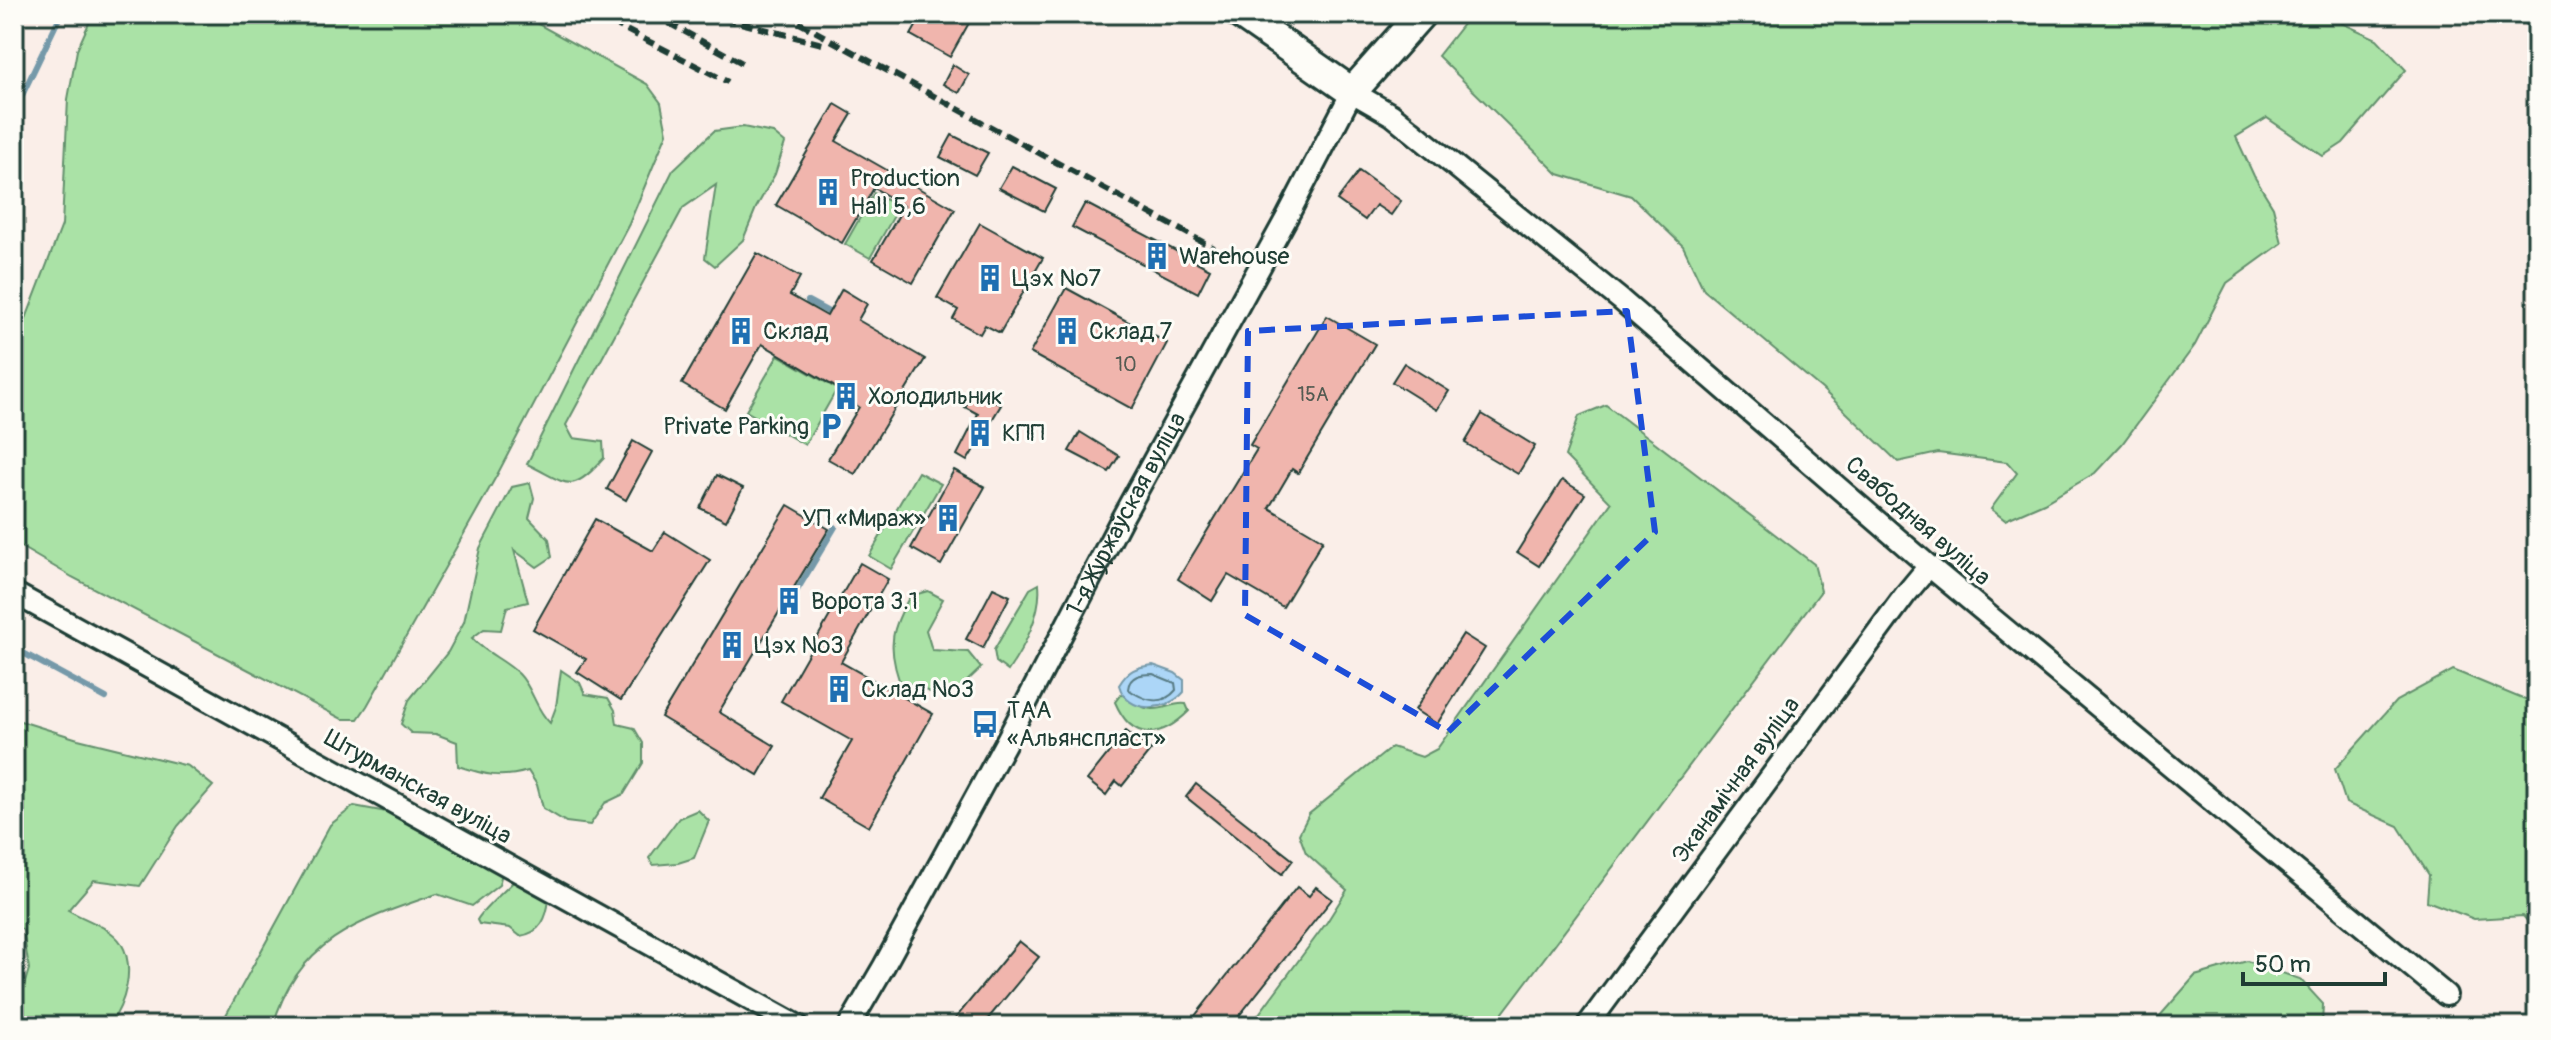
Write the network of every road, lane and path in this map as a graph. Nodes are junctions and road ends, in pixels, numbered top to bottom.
1 (1240, 14) edge
2 (1421, 14) edge
3 (1352, 92) junction
4 (1929, 566) junction
5 (14, 593) edge
6 (2446, 995) dead end
7 (798, 1026) edge
8 (849, 1026) edge
9 (1587, 1026) edge

1 - 3 street
2 - 3 street, 1-я Журжаўская вуліца
3 - 4 street, Свабодная вуліца
3 - 8 street, 1-я Журжаўская вуліца
4 - 6 street, Свабодная вуліца
4 - 9 street, Эканамічная вуліца
5 - 7 street, Штурманская вуліца

